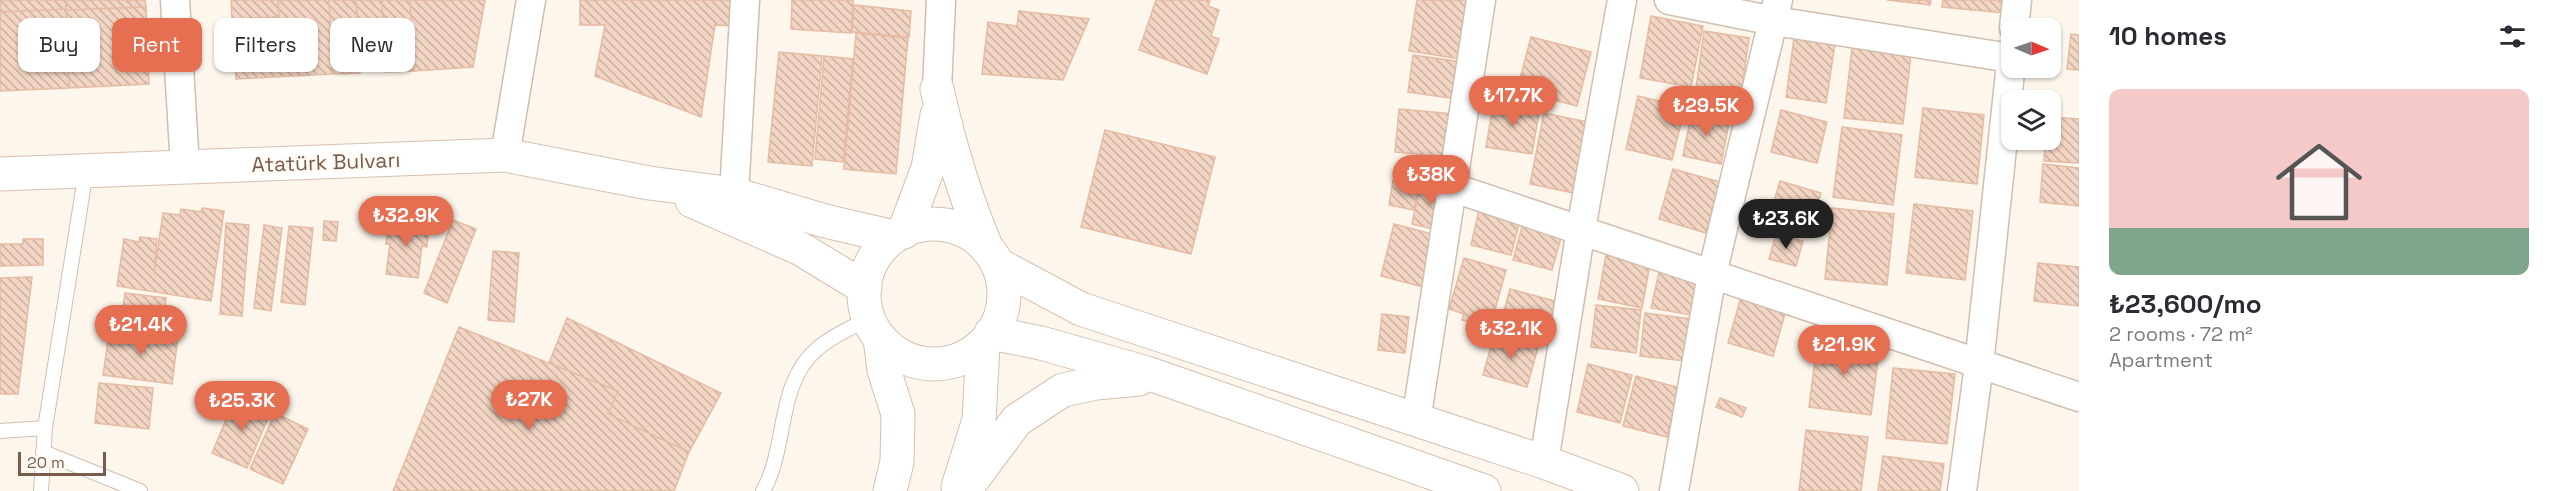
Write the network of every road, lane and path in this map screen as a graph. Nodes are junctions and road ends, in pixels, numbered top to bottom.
1 (175, 0) edge
2 (531, 0) edge
3 (745, 0) edge
4 (941, 0) edge
5 (1480, 0) edge
6 (1622, 0) edge
7 (1669, 0) edge
8 (2017, 0) edge
9 (1776, 10) edge
10 (2015, 18) edge
11 (2001, 54) edge
12 (2009, 78) edge
13 (937, 89) junction
14 (505, 155) junction
15 (184, 168) junction
16 (86, 171) junction
17 (0, 174) edge
18 (649, 183) junction
19 (1451, 187) junction
20 (734, 194) junction
21 (1581, 229) junction
22 (899, 234) junction
23 (992, 257) junction
24 (1712, 274) junction
25 (871, 314) junction
26 (987, 339) junction
27 (1979, 365) junction
28 (1174, 383) junction
29 (2079, 397) edge
30 (1416, 421) junction
31 (45, 428) junction
32 (0, 430) edge
33 (43, 452) junction
34 (1544, 462) junction
35 (41, 491) edge
36 (140, 491) edge
37 (763, 491) edge
38 (890, 491) edge
39 (956, 491) edge
40 (964, 491) edge
41 (1484, 491) edge
42 (1622, 491) edge
43 (1674, 491) edge
44 (1962, 491) edge

1 - 15 street
2 - 14 street
3 - 20 street
4 - 13 street
5 - 19 street
6 - 21 street
7 - 9 street
8 - 10 street
9 - 11 street
9 - 24 street
12 - 27 street
13 - 22 main road
13 - 23 main road
14 - 15 main road, Atatürk Bulvarı
14 - 18 main road, Atatürk Bulvarı
15 - 16 main road, Atatürk Bulvarı
16 - 17 main road, Atatürk Bulvarı
16 - 31 lane
18 - 20 main road
18 - 25 main road
19 - 21 street
19 - 30 street
20 - 22 main road
21 - 24 street
21 - 34 street
22 - 23 main road
22 - 25 main road
23 - 26 main road
23 - 30 main road
24 - 27 street
24 - 43 street
25 - 26 main road
25 - 37 lane
25 - 38 main road
26 - 28 main road
26 - 39 main road
27 - 29 street
27 - 44 street
28 - 40 main road
28 - 41 main road
30 - 34 main road
31 - 32 lane
31 - 33 lane
33 - 35 lane
33 - 36 lane
34 - 42 main road

